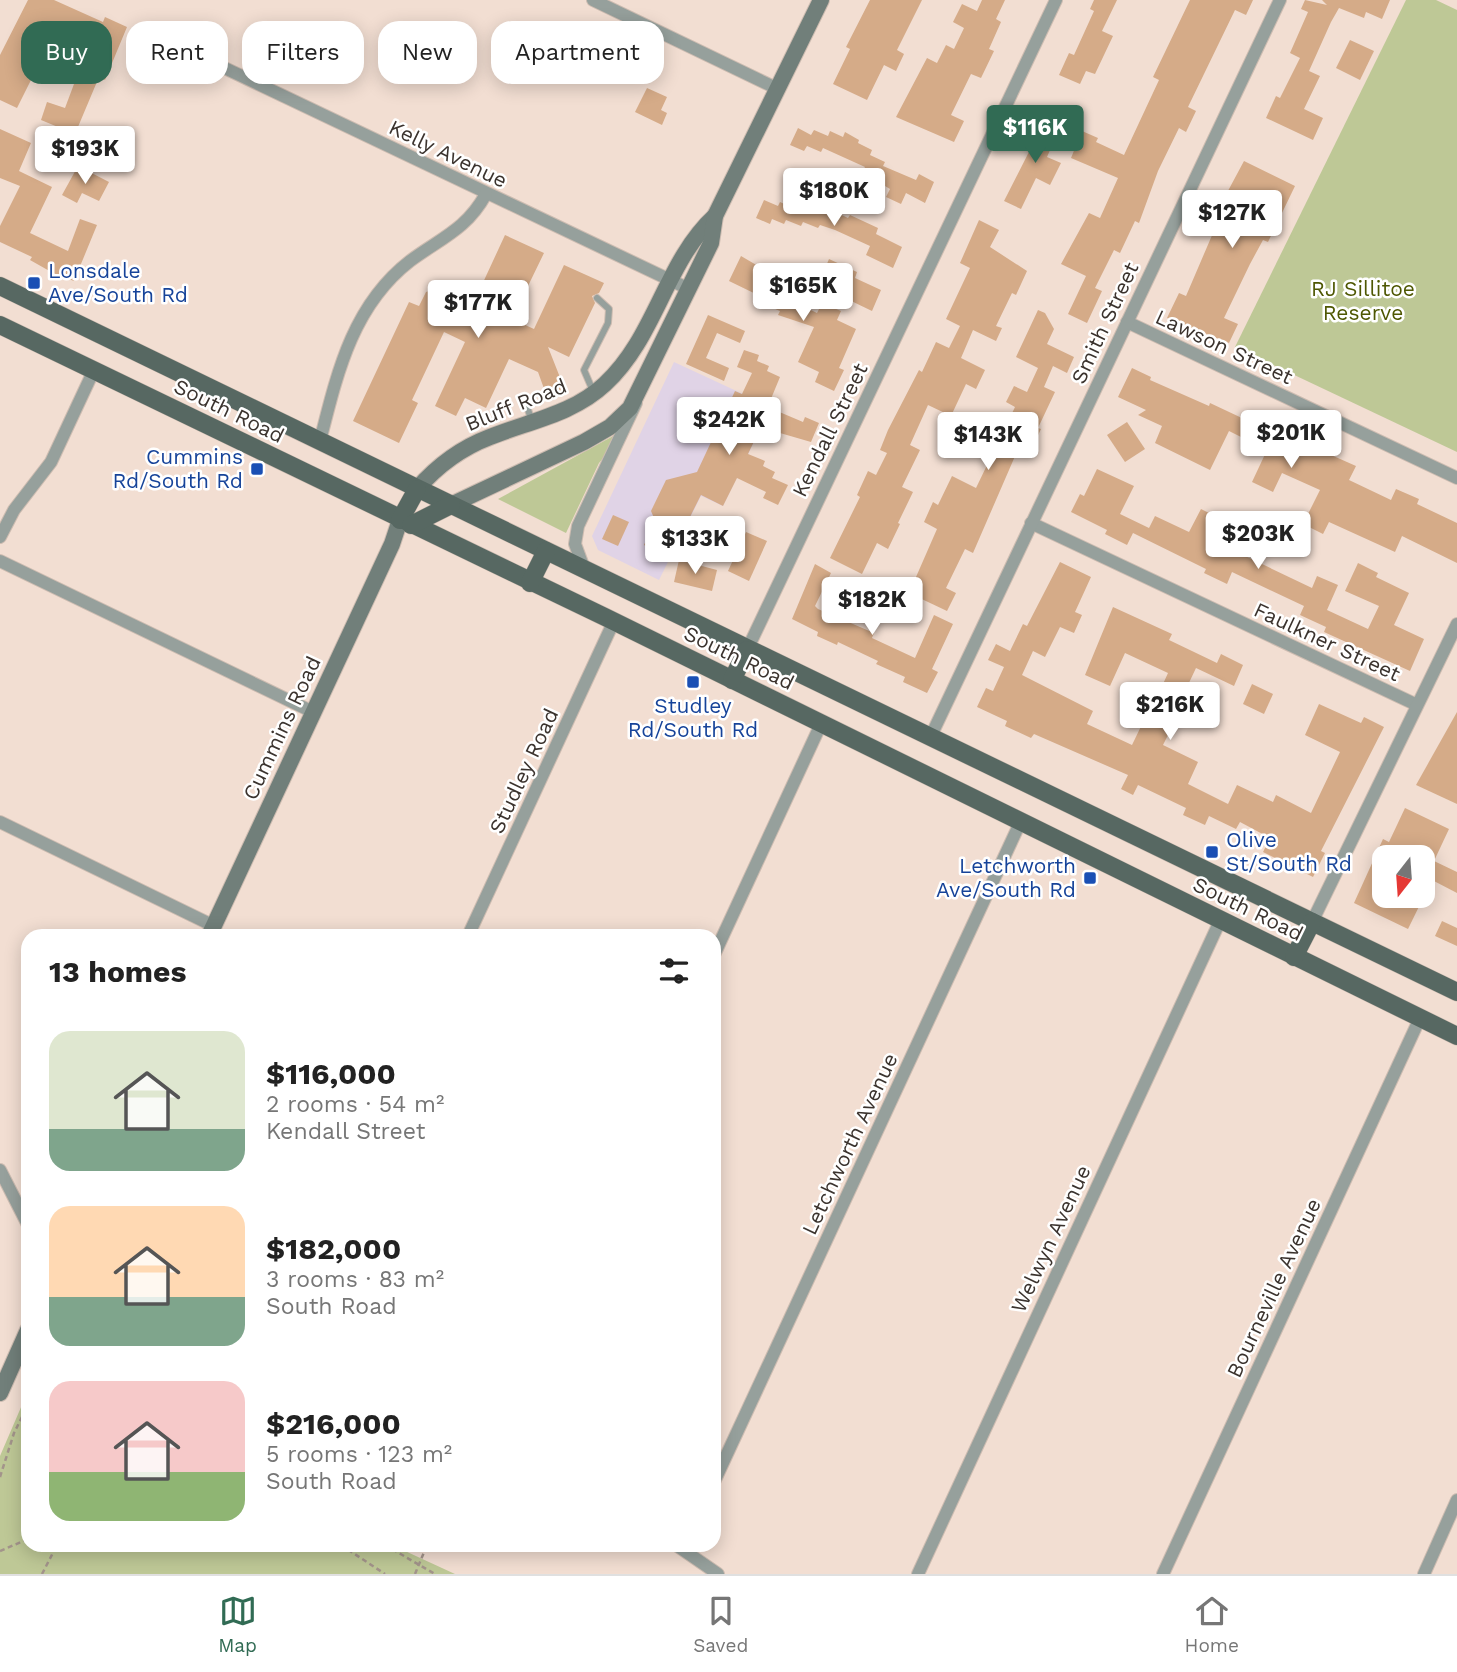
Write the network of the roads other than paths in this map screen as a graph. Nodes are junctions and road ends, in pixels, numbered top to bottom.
1 (593, 0) edge
2 (821, 0) edge
3 (1056, 0) edge
4 (1279, 0) edge
5 (228, 70) edge
6 (778, 89) junction
7 (486, 194) junction
8 (715, 216) junction
9 (670, 280) junction
10 (0, 286) edge
11 (689, 289) junction
12 (597, 298) dead end
13 (1127, 322) junction
14 (0, 325) edge
15 (94, 370) junction
16 (640, 389) junction
17 (595, 392) junction
18 (524, 397) dead end
19 (532, 423) junction
20 (320, 441) junction
21 (1457, 478) edge
22 (417, 489) junction
23 (451, 505) junction
24 (406, 523) junction
25 (1031, 523) junction
26 (0, 537) edge
27 (546, 551) junction
28 (0, 561) edge
29 (585, 571) junction
30 (530, 583) junction
31 (614, 621) junction
32 (1457, 624) edge
33 (747, 650) junction
34 (732, 680) junction
35 (1417, 705) junction
36 (313, 712) junction
37 (821, 724) junction
38 (930, 738) junction
39 (0, 822) edge
40 (1020, 823) junction
41 (1220, 921) junction
42 (1312, 922) junction
43 (207, 929) edge
44 (212, 929) edge
45 (471, 929) edge
46 (721, 940) edge
47 (1294, 957) junction
48 (1457, 992) edge
49 (1420, 1018) junction
50 (1457, 1036) edge
51 (0, 1170) edge
52 (21, 1211) edge
53 (21, 1346) edge
54 (0, 1392) edge
55 (721, 1467) edge
56 (1457, 1500) edge
57 (688, 1552) edge
58 (718, 1574) edge
59 (918, 1574) edge
60 (1163, 1574) edge
61 (1424, 1574) edge

1 - 6 street
2 - 6 main road, Bluff Road
3 - 33 street, Kendall Street
4 - 13 street, Smith Street
5 - 7 street, Kelly Avenue
6 - 8 main road, Bluff Road
7 - 9 street, Kelly Avenue
7 - 20 street
8 - 9 main road, Bluff Road
8 - 11 main road, Bluff Road
9 - 11 street, Kelly Avenue
9 - 17 main road, Bluff Road
10 - 20 main road, South Road
11 - 16 main road, Bluff Road
12 - 17 lane
13 - 21 street, Lawson Street
13 - 25 street, Smith Street
14 - 15 main road, South Road
15 - 24 main road, South Road
15 - 26 street
16 - 23 main road, Bluff Road
16 - 29 street, Bluff Road
17 - 19 main road, Bluff Road
18 - 19 lane
19 - 22 main road, Bluff Road
20 - 22 main road, South Road
22 - 23 main road, South Road
22 - 24 main road
23 - 24 main road
23 - 27 main road, South Road
24 - 30 main road, South Road
24 - 36 main road, Cummins Road
25 - 35 street, Faulkner Street
25 - 38 street, Smith Street
27 - 29 main road, South Road
27 - 30 main road
28 - 36 street
29 - 33 main road, South Road
30 - 31 main road, South Road
31 - 34 main road, South Road
31 - 45 street, Studley Road
32 - 35 street
33 - 34 main road
33 - 38 main road, South Road
34 - 37 main road, South Road
35 - 42 street
36 - 44 main road, Cummins Road
37 - 40 main road, South Road
37 - 46 street
38 - 42 main road, South Road
39 - 43 street
40 - 41 main road, South Road
40 - 55 street, Letchworth Avenue
41 - 47 main road, South Road
41 - 59 street, Welwyn Avenue
42 - 47 main road
42 - 48 main road, South Road
47 - 49 main road, South Road
49 - 50 main road, South Road
49 - 60 street, Bourneville Avenue
51 - 52 street
53 - 54 main road
56 - 61 street
57 - 58 street

